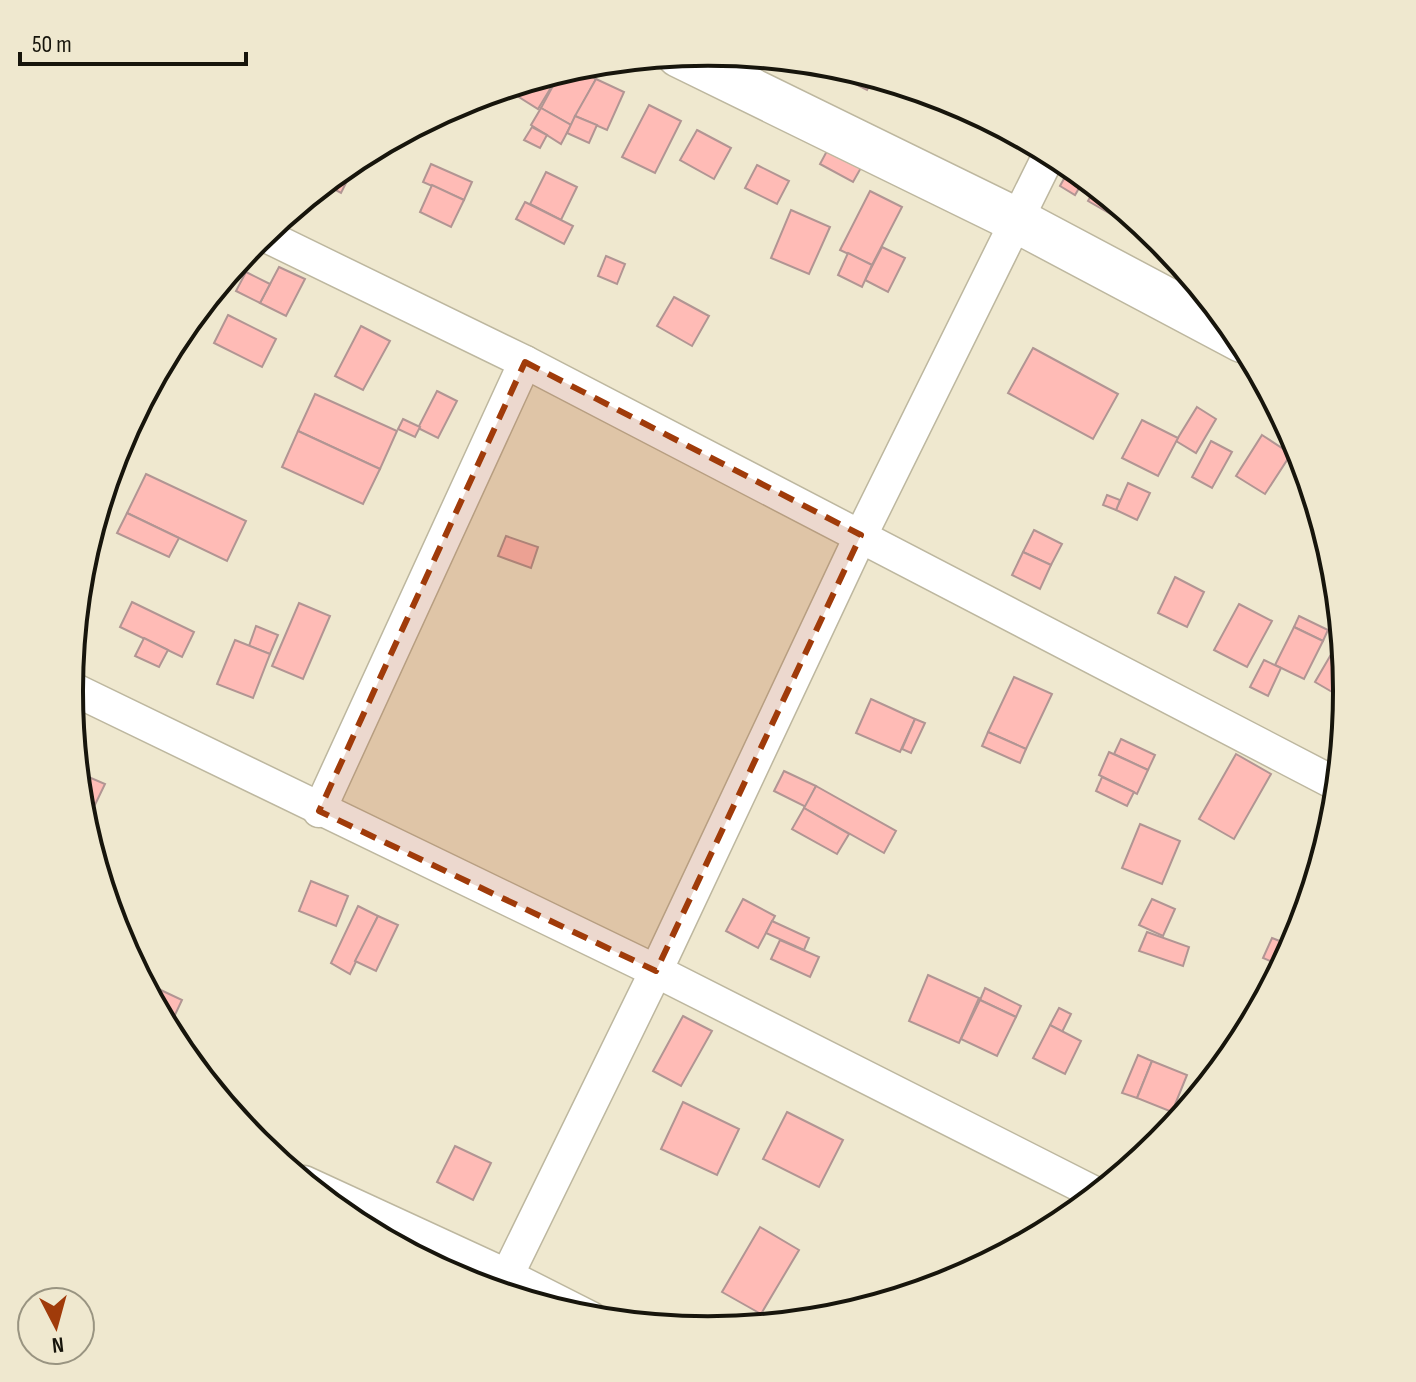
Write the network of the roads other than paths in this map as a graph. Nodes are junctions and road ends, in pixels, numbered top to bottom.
1 (709, 66) edge
2 (1044, 164) edge
3 (1016, 220) junction
4 (275, 240) edge
5 (1214, 325) edge
6 (525, 362) junction
7 (861, 535) junction
8 (83, 694) edge
9 (1327, 779) edge
10 (319, 811) junction
11 (656, 971) junction
12 (1086, 1188) edge
13 (365, 1213) edge
14 (477, 1271) edge
15 (503, 1282) edge

1 - 3 street
2 - 3 street
3 - 5 street
3 - 7 street
4 - 6 street
6 - 7 street
6 - 10 street
7 - 9 street
7 - 11 street
8 - 10 street
10 - 11 street
11 - 12 street
11 - 15 street
13 - 14 street

